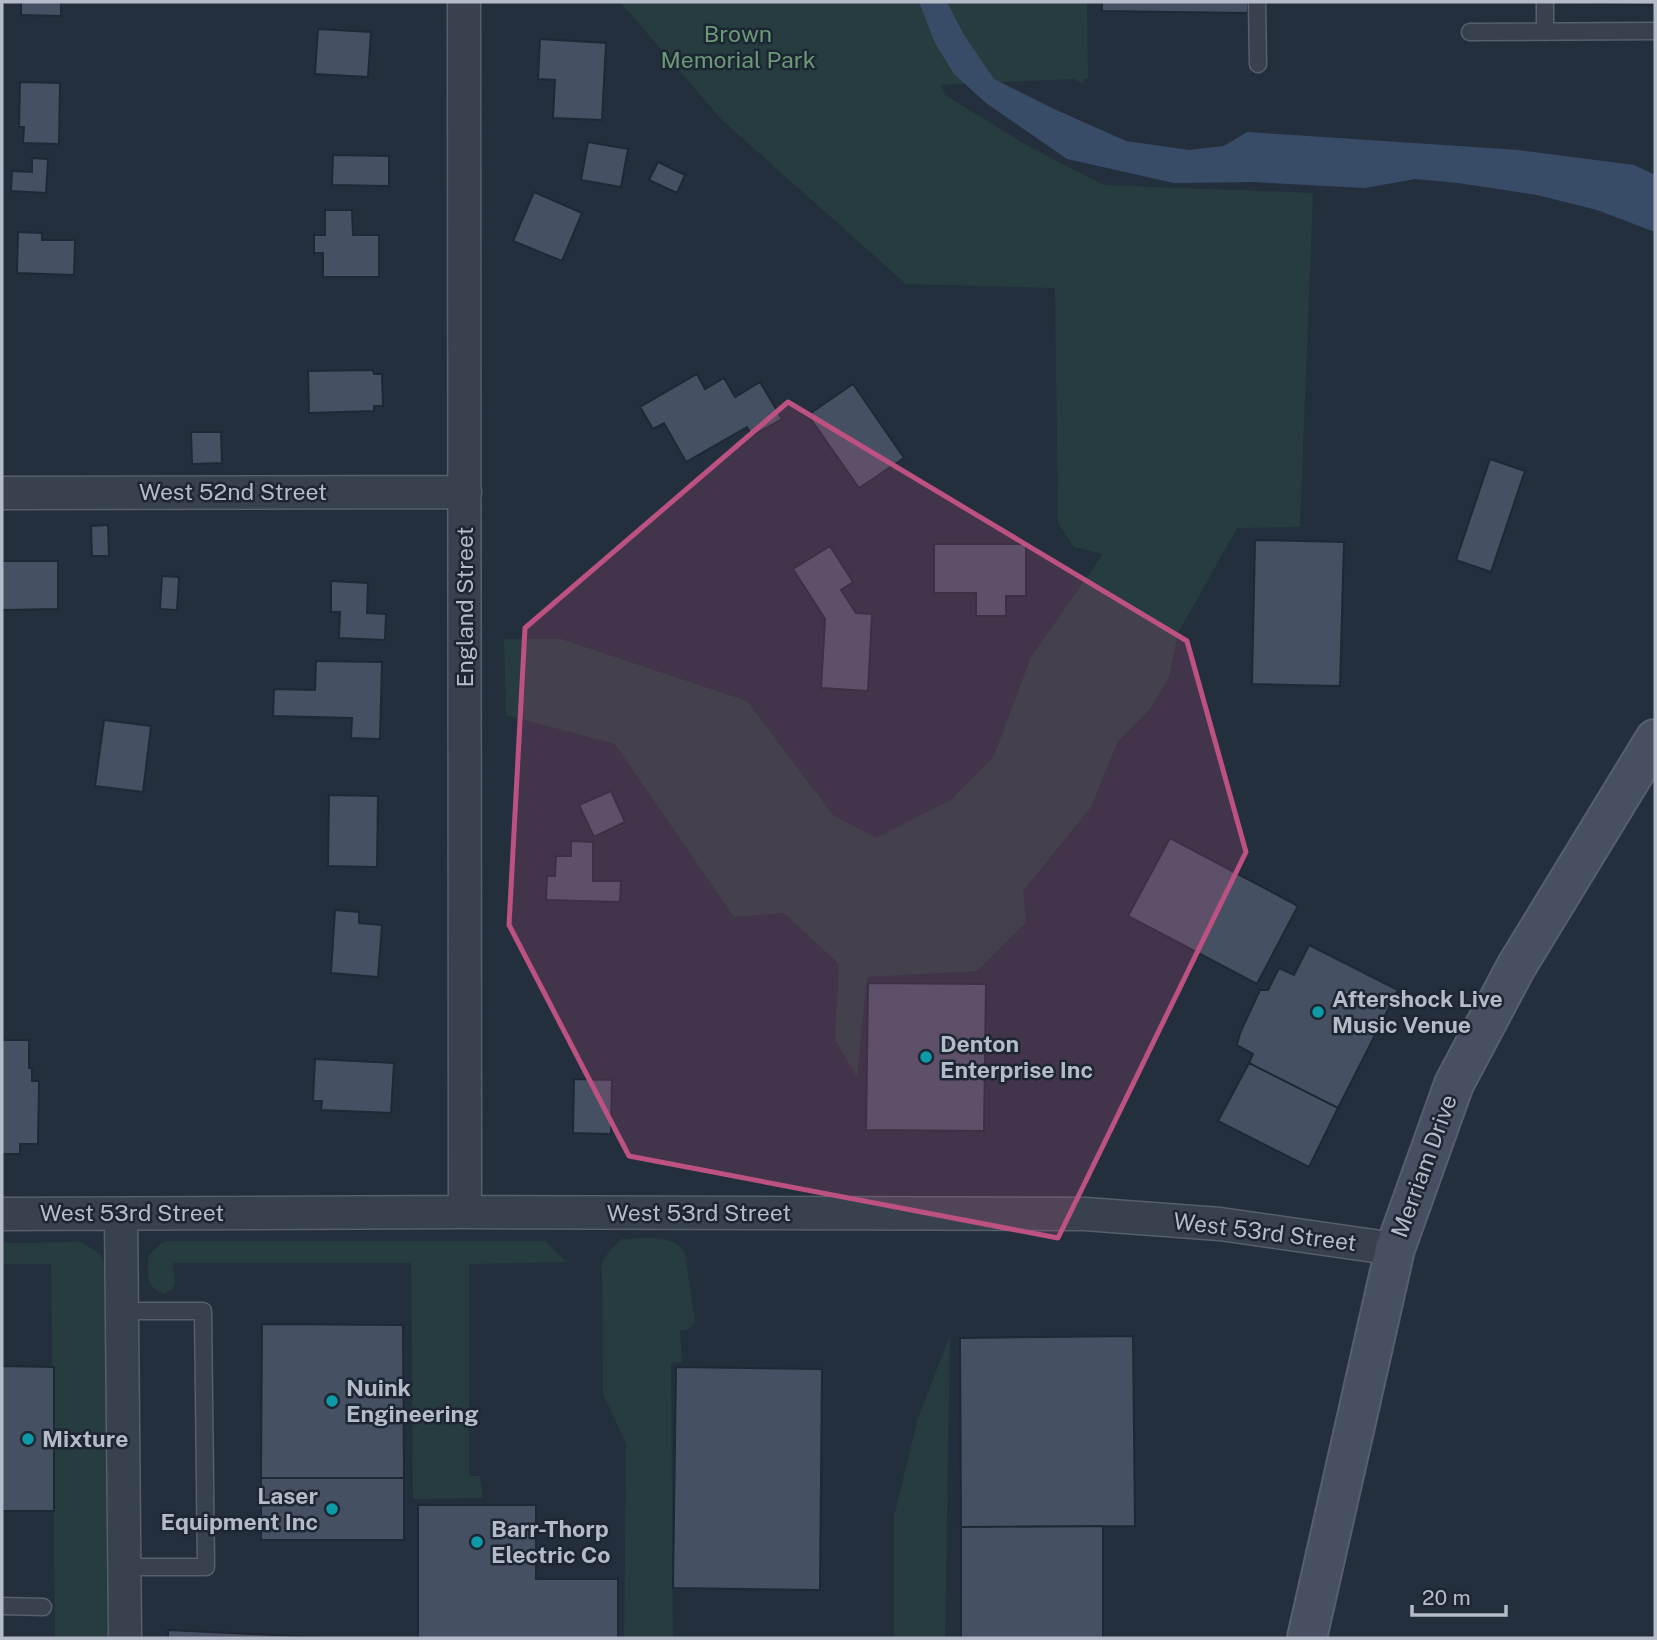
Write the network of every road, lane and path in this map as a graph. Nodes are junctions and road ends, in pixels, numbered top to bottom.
1 (464, 2) edge
2 (1257, 2) edge
3 (1545, 2) edge
4 (1655, 31) edge
5 (1470, 32) dead end
6 (1545, 32) junction
7 (1258, 64) dead end
8 (465, 492) junction
9 (2, 493) edge
10 (1655, 739) edge
11 (465, 1212) junction
12 (2, 1214) edge
13 (121, 1214) junction
14 (1395, 1249) junction
15 (122, 1311) junction
16 (124, 1567) junction
17 (2, 1606) edge
18 (43, 1607) dead end
19 (125, 1638) edge
20 (1307, 1638) edge

1 - 8 street, England Street
2 - 7 lane
3 - 6 lane
4 - 6 lane
5 - 6 lane
8 - 9 street, West 52nd Street
8 - 11 street, England Street
10 - 14 main road, Merriam Drive
11 - 13 street, West 53rd Street
11 - 14 street, West 53rd Street
12 - 13 street, West 53rd Street
13 - 15 street
14 - 20 main road, Merriam Drive
15 - 16 street
15 - 16 lane
16 - 19 street
17 - 18 lane

